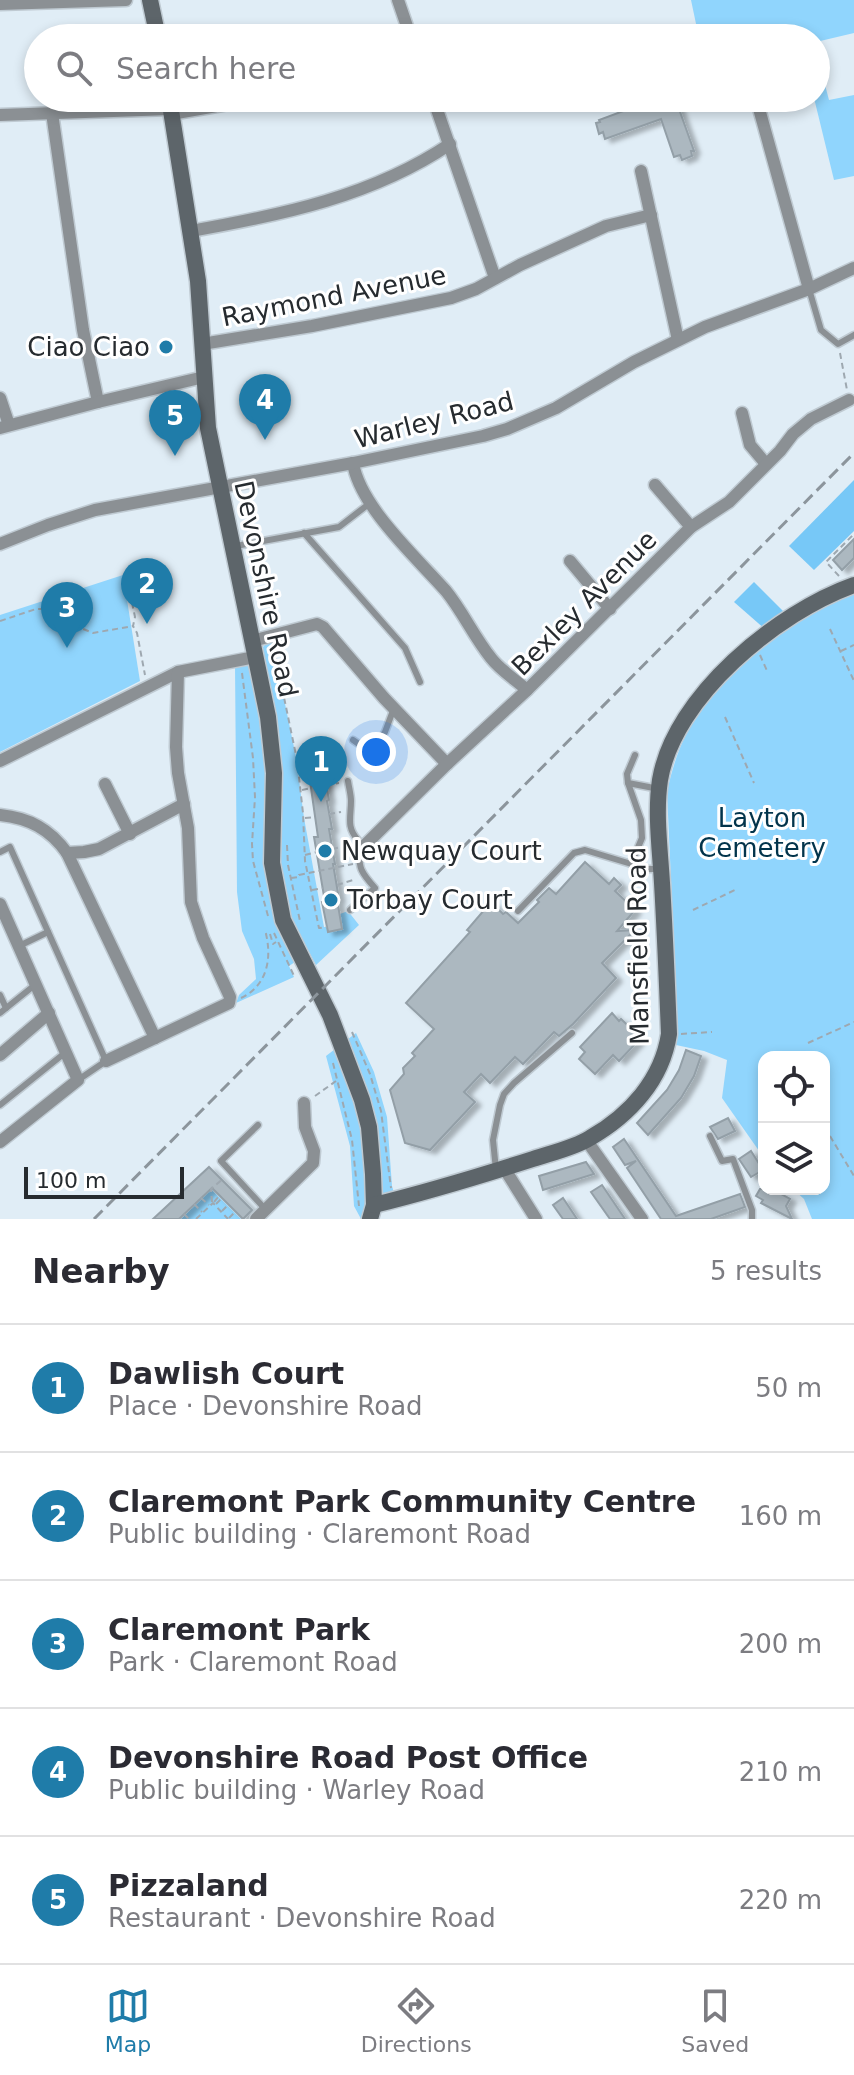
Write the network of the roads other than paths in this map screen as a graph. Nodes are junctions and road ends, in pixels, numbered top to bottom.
1 (126, 0) edge
2 (150, 0) edge
3 (398, 0) edge
4 (0, 4) edge
5 (155, 24) edge
6 (406, 24) edge
7 (72, 112) edge
8 (171, 112) edge
9 (438, 112) edge
10 (760, 112) edge
11 (52, 113) junction
12 (0, 115) edge
13 (450, 144) junction
14 (641, 171) dead end
15 (651, 215) junction
16 (191, 231) junction
17 (854, 268) edge
18 (495, 278) junction
19 (809, 289) junction
20 (854, 335) edge
21 (678, 340) junction
22 (202, 344) junction
23 (204, 377) junction
24 (0, 398) edge
25 (849, 400) road end
26 (98, 402) junction
27 (742, 413) dead end
28 (5, 426) edge
29 (353, 463) junction
30 (766, 464) junction
31 (655, 485) dead end
32 (219, 487) junction
33 (370, 503) junction
34 (691, 527) junction
35 (304, 533) junction
36 (0, 544) edge
37 (232, 547) junction
38 (570, 561) dead end
39 (848, 582) edge
40 (610, 609) junction
41 (249, 653) junction
42 (178, 672) junction
43 (420, 682) dead end
44 (527, 690) junction
45 (394, 708) junction
46 (353, 740) dead end
47 (635, 755) dead end
48 (0, 761) edge
49 (447, 764) junction
50 (348, 781) road end
51 (628, 783) junction
52 (105, 784) dead end
53 (659, 789) junction
54 (184, 804) junction
55 (0, 815) edge
56 (130, 834) junction
57 (0, 852) edge
58 (67, 853) junction
59 (358, 857) junction
60 (631, 864) junction
61 (662, 870) junction
62 (0, 904) edge
63 (350, 910) dead end
64 (518, 911) dead end
65 (4, 924) edge
66 (48, 932) junction
67 (19, 946) junction
68 (36, 984) junction
69 (0, 995) edge
70 (3, 1010) edge
71 (49, 1013) junction
72 (572, 1033) dead end
73 (155, 1038) junction
74 (66, 1052) junction
75 (0, 1055) edge
76 (106, 1061) junction
77 (78, 1080) junction
78 (304, 1103) road end
79 (0, 1105) edge
80 (258, 1125) dead end
81 (710, 1136) dead end
82 (587, 1141) junction
83 (0, 1142) edge
84 (500, 1169) junction
85 (368, 1213) edge
86 (261, 1214) edge
87 (536, 1219) edge
88 (642, 1219) edge
89 (752, 1219) edge

1 - 4 street
2 - 5 main road
3 - 6 street
7 - 11 street
8 - 16 main road, Devonshire Road
9 - 13 street
10 - 19 street
11 - 12 street
11 - 26 street
13 - 16 street
13 - 18 street
14 - 15 street
15 - 18 street, Raymond Avenue
15 - 21 street
16 - 22 main road, Devonshire Road
17 - 19 street, Warley Road
18 - 22 street, Raymond Avenue
19 - 20 lane
19 - 21 street, Warley Road
21 - 29 street, Warley Road
22 - 23 main road, Devonshire Road
23 - 26 street
23 - 32 main road, Devonshire Road
24 - 28 street
25 - 30 street, Bexley Avenue
26 - 28 street
27 - 30 street
29 - 32 street, Warley Road
29 - 33 street
30 - 34 street, Bexley Avenue
31 - 34 street
32 - 36 street, Warley Road
32 - 37 main road, Devonshire Road
33 - 35 lane
33 - 44 street
34 - 40 street, Bexley Avenue
35 - 37 lane
35 - 43 lane
37 - 41 main road, Devonshire Road
38 - 40 street
39 - 53 main road, Mansfield Road
40 - 44 street, Bexley Avenue
41 - 42 street
41 - 45 street
41 - 85 main road, Devonshire Road
42 - 48 street
42 - 54 street
44 - 49 street, Bexley Avenue
45 - 46 lane
45 - 49 street
47 - 51 lane
49 - 59 street, Bexley Avenue
50 - 59 lane
51 - 53 lane
51 - 60 lane
52 - 56 street
53 - 61 main road, Mansfield Road
54 - 56 street
54 - 73 street
55 - 58 street
56 - 58 street
57 - 66 lane
58 - 73 street
59 - 63 lane
60 - 61 lane
60 - 64 lane
61 - 82 main road, Mansfield Road
62 - 65 street
65 - 67 street
66 - 67 lane
66 - 76 lane
67 - 68 street
68 - 70 lane
68 - 71 street
69 - 70 lane
71 - 74 street
71 - 75 street
72 - 84 lane
73 - 76 street
74 - 77 street
74 - 79 lane
76 - 77 lane
77 - 83 street
78 - 86 street
80 - 86 lane
81 - 89 lane
82 - 84 main road, Mansfield Road
82 - 88 street
84 - 85 main road, Mansfield Road
84 - 87 street

